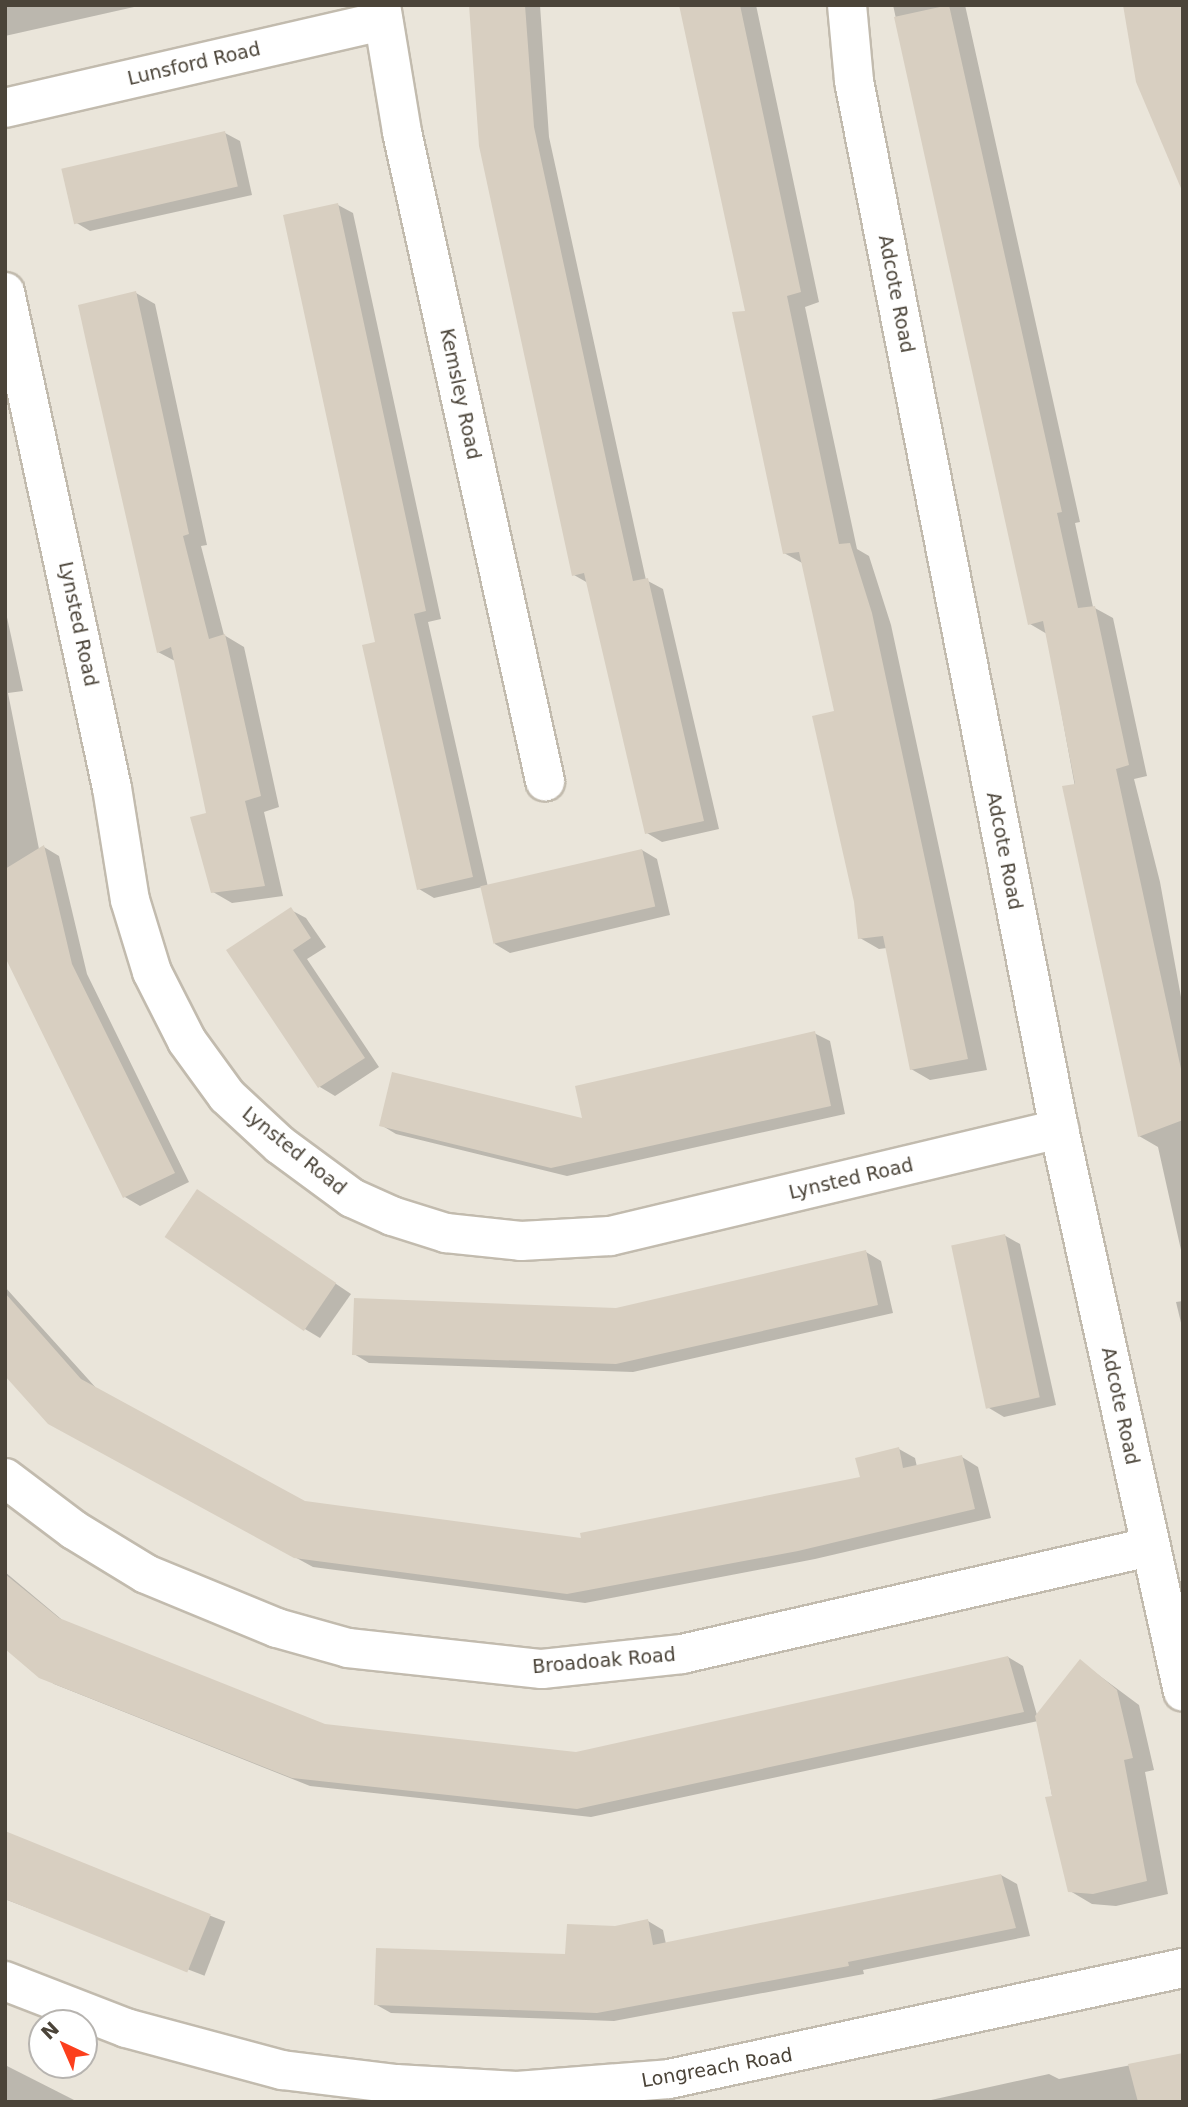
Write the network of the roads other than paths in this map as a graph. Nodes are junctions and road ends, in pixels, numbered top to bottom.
1 (846, 5) edge
2 (382, 13) edge
3 (5, 108) edge
4 (5, 292) edge
5 (545, 781) dead end
6 (1059, 1129) junction
7 (5, 1478) edge
8 (1151, 1547) junction
9 (1183, 1692) edge
10 (1183, 1968) edge
11 (5, 1981) edge

1 - 6 street, Adcote Road
2 - 3 street, Lunsford Road
2 - 5 street, Kemsley Road
4 - 6 street, Lynsted Road
6 - 8 street, Adcote Road
7 - 8 street, Broadoak Road
8 - 9 street, Adcote Road
10 - 11 street, Longreach Road

